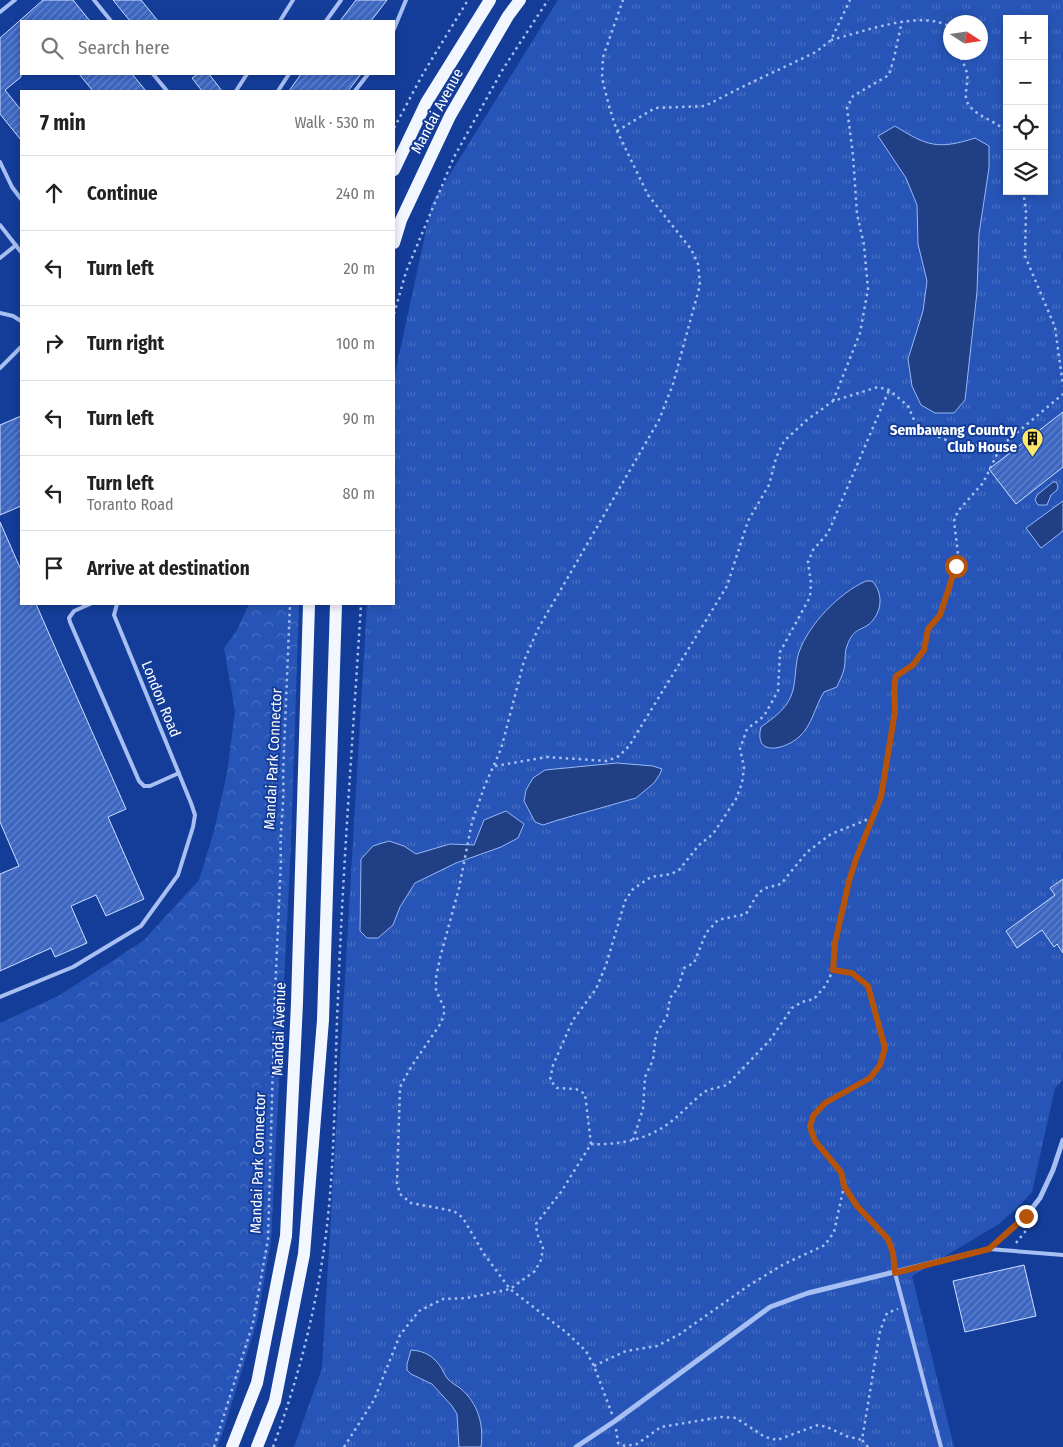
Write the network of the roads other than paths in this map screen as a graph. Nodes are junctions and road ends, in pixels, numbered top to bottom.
1 (15, 0) edge
2 (94, 0) edge
3 (293, 0) edge
4 (341, 0) edge
5 (406, 0) edge
6 (490, 0) edge
7 (520, 0) edge
8 (0, 12) edge
9 (110, 20) edge
10 (281, 20) edge
11 (327, 20) edge
12 (395, 27) edge
13 (154, 75) edge
14 (246, 75) edge
15 (288, 75) edge
16 (367, 75) edge
17 (166, 90) edge
18 (237, 90) edge
19 (279, 90) edge
20 (356, 90) edge
21 (0, 162) edge
22 (395, 168) edge
23 (20, 198) edge
24 (0, 225) edge
25 (395, 240) edge
26 (16, 245) junction
27 (20, 251) edge
28 (0, 258) edge
29 (0, 313) edge
30 (20, 320) edge
31 (20, 347) edge
32 (0, 368) edge
33 (88, 605) edge
34 (117, 605) edge
35 (309, 605) edge
36 (336, 605) edge
37 (179, 773) junction
38 (0, 997) edge
39 (1063, 1140) edge
40 (989, 1249) junction
41 (1063, 1255) edge
42 (895, 1273) junction
43 (232, 1447) edge
44 (257, 1447) edge
45 (576, 1447) edge
46 (941, 1447) edge

1 - 8 lane
2 - 9 lane
3 - 10 lane
4 - 11 lane
5 - 12 lane
6 - 22 main road, Mandai Avenue
7 - 25 main road, Mandai Avenue
13 - 17 lane
14 - 18 lane
15 - 19 lane
16 - 20 lane
21 - 23 lane
24 - 26 lane
26 - 27 lane
26 - 28 lane
29 - 30 lane
31 - 32 lane
33 - 37 lane
34 - 37 lane, London Road
35 - 43 main road, Mandai Avenue
36 - 44 main road
37 - 38 lane, London Road
39 - 40 street
40 - 41 lane
40 - 42 street
42 - 45 street
42 - 46 lane

